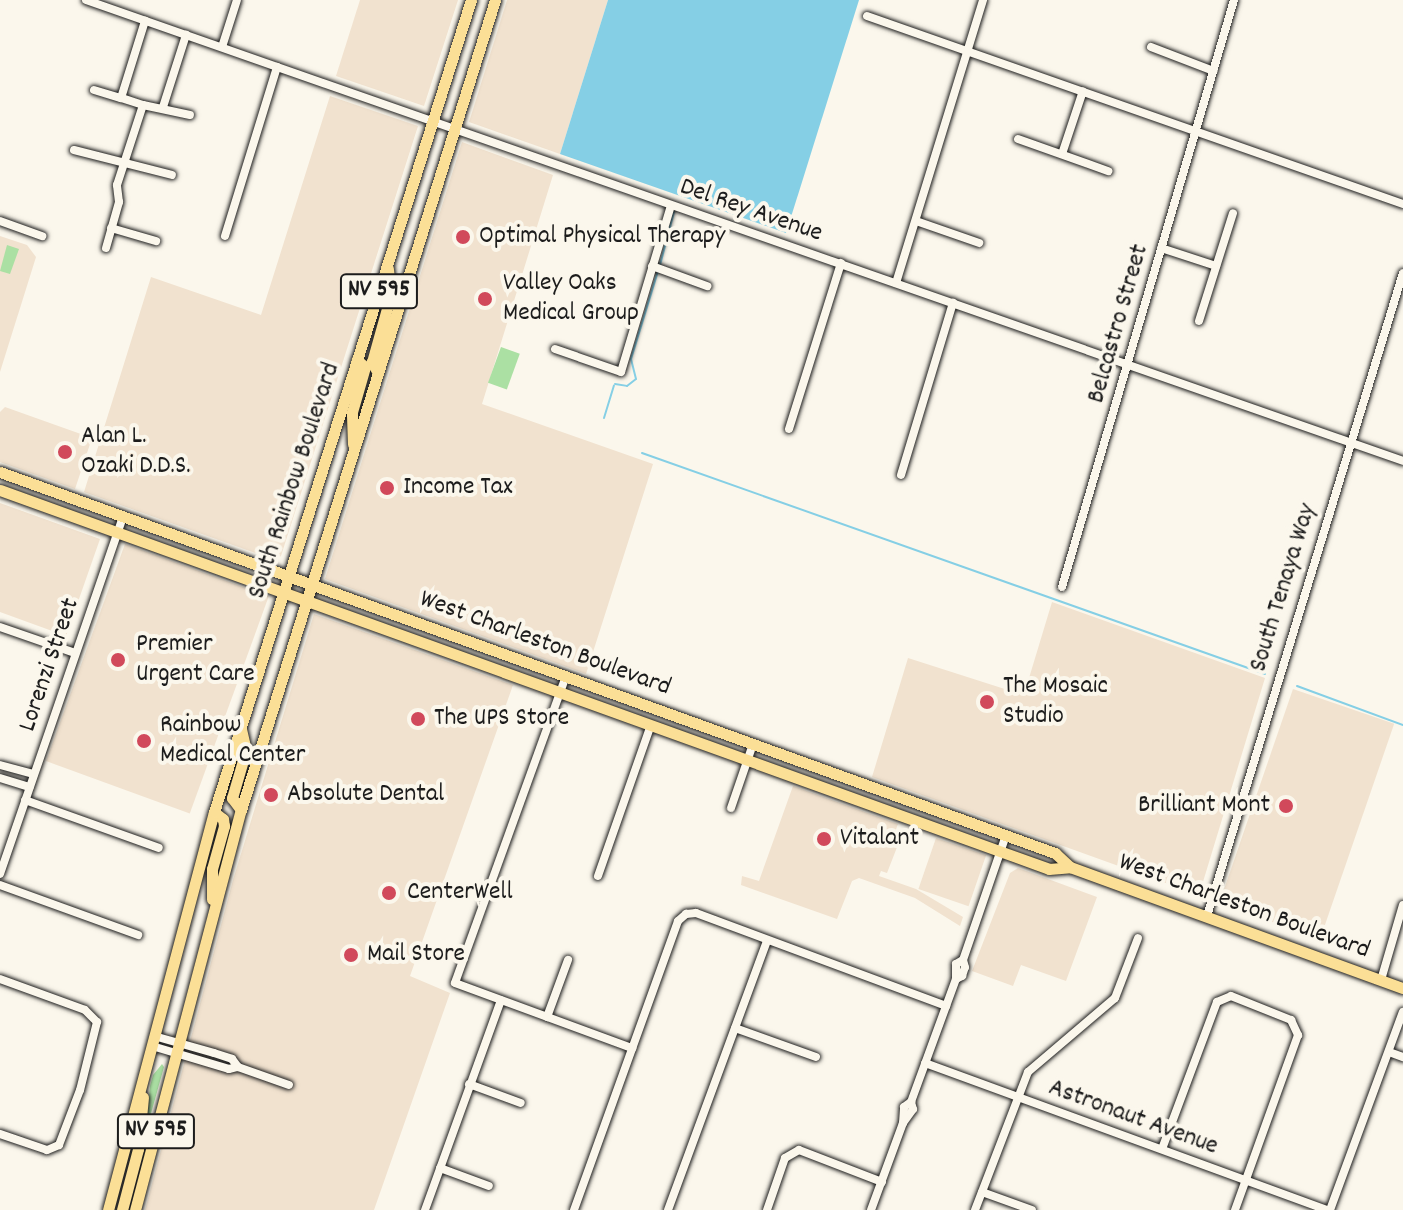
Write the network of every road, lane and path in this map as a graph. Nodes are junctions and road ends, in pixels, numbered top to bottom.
1 (86, 0) edge
2 (237, 0) edge
3 (471, 0) edge
4 (495, 0) edge
5 (983, 0) edge
6 (1234, 0) edge
7 (867, 16) dead end
8 (145, 21) junction
9 (186, 35) junction
10 (222, 47) junction
11 (1151, 47) dead end
12 (969, 51) junction
13 (277, 67) junction
14 (1214, 71) junction
15 (94, 90) dead end
16 (1083, 91) junction
17 (121, 98) junction
18 (143, 105) junction
19 (163, 107) junction
20 (190, 115) dead end
21 (433, 121) junction
22 (455, 129) junction
23 (1197, 131) junction
24 (1018, 139) dead end
25 (74, 150) dead end
26 (1062, 154) junction
27 (125, 161) junction
28 (1108, 171) dead end
29 (172, 175) dead end
30 (1403, 204) edge
31 (671, 205) junction
32 (1233, 213) dead end
33 (0, 221) edge
34 (916, 221) junction
35 (111, 228) junction
36 (42, 236) dead end
37 (225, 236) dead end
38 (156, 241) dead end
39 (979, 243) dead end
40 (106, 248) dead end
41 (1161, 248) junction
42 (388, 263) junction
43 (841, 263) junction
44 (652, 266) junction
45 (1216, 266) junction
46 (1403, 273) edge
47 (896, 283) junction
48 (707, 286) dead end
49 (953, 303) junction
50 (1199, 321) dead end
51 (555, 349) dead end
52 (357, 360) junction
53 (1126, 364) junction
54 (378, 373) junction
55 (789, 429) dead end
56 (1349, 443) junction
57 (353, 453) junction
58 (1403, 461) edge
59 (0, 472) edge
60 (901, 475) dead end
61 (0, 490) edge
62 (123, 516) junction
63 (117, 532) junction
64 (288, 574) junction
65 (312, 583) junction
66 (1062, 587) dead end
67 (282, 592) junction
68 (306, 601) junction
69 (2, 627) edge
70 (0, 639) edge
71 (75, 653) junction
72 (566, 676) junction
73 (560, 692) junction
74 (651, 725) junction
75 (240, 726) junction
76 (753, 744) junction
77 (748, 760) junction
78 (0, 765) edge
79 (34, 774) junction
80 (0, 778) edge
81 (30, 787) junction
82 (25, 800) junction
83 (731, 808) dead end
84 (241, 810) junction
85 (214, 812) junction
86 (1006, 835) junction
87 (159, 848) dead end
88 (1000, 852) junction
89 (1070, 867) junction
90 (0, 874) edge
91 (598, 876) dead end
92 (0, 885) edge
93 (1403, 905) edge
94 (212, 915) junction
95 (1207, 916) junction
96 (138, 935) dead end
97 (1138, 938) dead end
98 (767, 941) junction
99 (568, 960) dead end
100 (0, 979) edge
101 (1381, 980) junction
102 (1403, 988) edge
103 (501, 1000) junction
104 (946, 1006) junction
105 (1403, 1012) edge
106 (547, 1017) junction
107 (735, 1028) junction
108 (153, 1041) junction
109 (178, 1048) junction
110 (632, 1048) junction
111 (1389, 1052) junction
112 (816, 1057) dead end
113 (1403, 1057) edge
114 (925, 1063) junction
115 (144, 1075) junction
116 (469, 1084) junction
117 (289, 1085) dead end
118 (1019, 1099) junction
119 (521, 1103) dead end
120 (0, 1134) edge
121 (1162, 1149) junction
122 (440, 1168) junction
123 (1246, 1180) junction
124 (882, 1182) junction
125 (489, 1186) dead end
126 (982, 1192) junction
127 (108, 1210) edge
128 (122, 1210) edge
129 (135, 1210) edge
130 (425, 1210) edge
131 (574, 1210) edge
132 (668, 1210) edge
133 (767, 1210) edge
134 (871, 1210) edge
135 (975, 1210) edge
136 (1032, 1210) edge
137 (1235, 1210) edge
138 (1329, 1210) edge

1 - 8 street, Del Rey Avenue
2 - 10 street
3 - 21 main road, South Rainbow Boulevard / NV 595
4 - 22 main road, South Rainbow Boulevard / NV 595
5 - 12 street
6 - 14 street, Belcastro Street
7 - 12 street
8 - 9 street, Del Rey Avenue
8 - 17 street
9 - 10 street, Del Rey Avenue
9 - 19 street
10 - 13 street, Del Rey Avenue
11 - 14 street
12 - 16 street
12 - 34 street
13 - 21 street, Del Rey Avenue
13 - 37 street
14 - 23 street, Belcastro Street
15 - 17 street
16 - 23 street
16 - 26 street
17 - 18 street
18 - 19 street
18 - 27 street
19 - 20 street
21 - 22 street, Del Rey Avenue
21 - 42 main road, South Rainbow Boulevard / NV 595
22 - 31 street, Del Rey Avenue
22 - 54 main road, South Rainbow Boulevard / NV 595
23 - 30 street
23 - 41 street, Belcastro Street
24 - 26 street
25 - 27 street
26 - 28 street
27 - 29 street
27 - 35 street
31 - 43 street, Del Rey Avenue
31 - 44 street
32 - 45 street
33 - 36 street
34 - 39 street
34 - 47 street
35 - 38 street
35 - 40 street
41 - 45 street
41 - 53 street, Belcastro Street
42 - 52 main road, South Rainbow Boulevard / NV 595
42 - 54 main road
43 - 47 street, Del Rey Avenue
43 - 55 street
44 - 48 street
44 - 51 street
45 - 50 street
46 - 56 street, South Tenaya Way
47 - 49 street, Del Rey Avenue
49 - 53 street, Del Rey Avenue
49 - 60 street
52 - 57 main road
52 - 64 main road, South Rainbow Boulevard / NV 595
53 - 56 street, Del Rey Avenue
53 - 66 street, Belcastro Street
54 - 57 main road, South Rainbow Boulevard / NV 595
56 - 58 street, Del Rey Avenue
56 - 95 street, South Tenaya Way
57 - 65 main road, South Rainbow Boulevard / NV 595
59 - 62 main road, West Charleston Boulevard
61 - 63 main road, West Charleston Boulevard
62 - 63 street, Lorenzi Street
62 - 64 main road, West Charleston Boulevard
63 - 67 main road, West Charleston Boulevard
63 - 71 street, Lorenzi Street
64 - 65 main road, West Charleston Boulevard
64 - 67 main road, South Rainbow Boulevard / NV 595
65 - 68 main road, South Rainbow Boulevard / NV 595
65 - 72 main road, West Charleston Boulevard
67 - 68 main road, West Charleston Boulevard
67 - 75 main road, South Rainbow Boulevard / NV 595
68 - 73 main road, West Charleston Boulevard
68 - 84 main road, South Rainbow Boulevard / NV 595
69 - 70 street
69 - 71 street
71 - 79 street, Lorenzi Street
72 - 73 street
72 - 76 main road, West Charleston Boulevard
73 - 74 main road, West Charleston Boulevard
73 - 103 street
74 - 77 main road, West Charleston Boulevard
74 - 91 street
75 - 84 main road
75 - 85 main road, South Rainbow Boulevard / NV 595
76 - 77 street
76 - 86 main road, West Charleston Boulevard
77 - 83 street
77 - 88 main road, West Charleston Boulevard
78 - 79 street
79 - 81 street, Lorenzi Street
80 - 81 street
81 - 82 street, Lorenzi Street
82 - 87 street
82 - 90 street, Lorenzi Street
84 - 94 main road, South Rainbow Boulevard / NV 595
85 - 94 main road
85 - 108 main road, South Rainbow Boulevard / NV 595
86 - 88 street
86 - 89 main road, West Charleston Boulevard
88 - 89 main road, West Charleston Boulevard
88 - 104 street
89 - 95 main road, West Charleston Boulevard
92 - 96 street
93 - 101 street
94 - 109 main road, South Rainbow Boulevard / NV 595
95 - 101 main road, West Charleston Boulevard
97 - 118 street
98 - 104 street
98 - 107 street
98 - 110 street
99 - 106 street
100 - 120 street
101 - 102 main road, West Charleston Boulevard
103 - 106 street
103 - 116 street
104 - 114 street
105 - 111 street
106 - 110 street
107 - 112 street
107 - 132 street
108 - 109 street
108 - 115 main road, South Rainbow Boulevard / NV 595
109 - 117 street
109 - 129 main road, South Rainbow Boulevard / NV 595
110 - 131 street
111 - 113 street
111 - 138 street
114 - 118 street, Astronaut Avenue
114 - 124 street
115 - 127 main road, South Rainbow Boulevard / NV 595
115 - 128 main road
116 - 119 street
116 - 122 street
118 - 121 street, Astronaut Avenue
118 - 126 street
121 - 123 street, Astronaut Avenue
121 - 123 street
122 - 125 street
122 - 130 street
123 - 137 street
123 - 138 street, Astronaut Avenue
124 - 133 street
124 - 134 street
126 - 135 street
126 - 136 street

